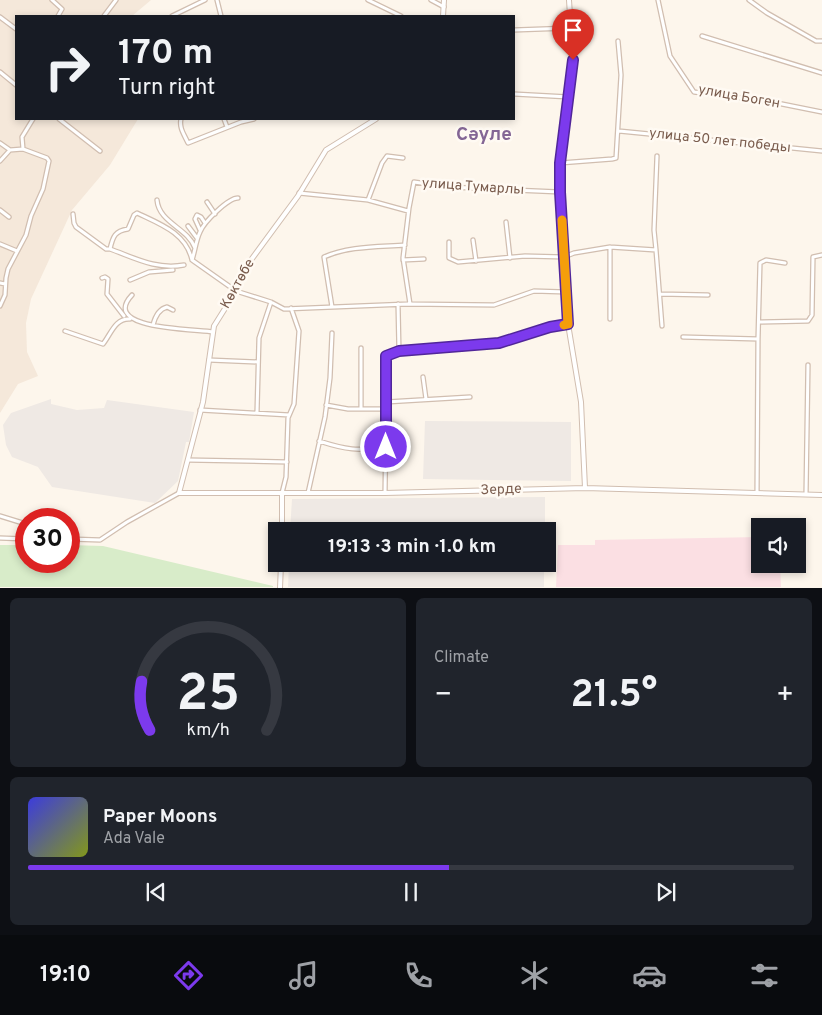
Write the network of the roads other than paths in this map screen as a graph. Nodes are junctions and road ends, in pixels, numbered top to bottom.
1 (52, 0) edge
2 (116, 0) edge
3 (205, 0) edge
4 (217, 0) edge
5 (368, 0) edge
6 (431, 0) edge
7 (444, 0) edge
8 (569, 0) edge
9 (658, 0) edge
10 (749, 0) edge
11 (444, 7) junction
12 (59, 15) edge
13 (105, 15) edge
14 (174, 15) edge
15 (221, 15) edge
16 (399, 15) edge
17 (443, 15) edge
18 (0, 17) edge
19 (15, 28) edge
20 (570, 28) junction
21 (515, 30) edge
22 (702, 36) dead end
23 (618, 41) dead end
24 (822, 41) edge
25 (0, 72) edge
26 (822, 74) edge
27 (15, 84) edge
28 (515, 94) edge
29 (570, 97) junction
30 (822, 112) edge
31 (32, 120) edge
32 (60, 120) edge
33 (181, 120) edge
34 (224, 120) edge
35 (251, 120) edge
36 (374, 120) edge
37 (227, 127) junction
38 (619, 130) junction
39 (0, 143) edge
40 (22, 149) junction
41 (10, 150) junction
42 (100, 150) dead end
43 (822, 151) edge
44 (658, 156) dead end
45 (403, 158) dead end
46 (0, 161) edge
47 (560, 163) junction
48 (560, 192) junction
49 (299, 193) junction
50 (238, 198) dead end
51 (158, 200) dead end
52 (368, 200) junction
53 (207, 202) dead end
54 (0, 210) edge
55 (408, 211) junction
56 (73, 214) dead end
57 (215, 214) junction
58 (9, 217) dead end
59 (506, 222) dead end
60 (205, 223) junction
61 (188, 226) dead end
62 (200, 230) junction
63 (197, 238) junction
64 (472, 240) dead end
65 (448, 242) dead end
66 (0, 244) edge
67 (405, 245) junction
68 (610, 247) junction
69 (110, 249) junction
70 (195, 249) junction
71 (656, 250) junction
72 (17, 251) junction
73 (822, 255) edge
74 (564, 257) junction
75 (510, 258) junction
76 (424, 259) dead end
77 (192, 260) junction
78 (403, 260) junction
79 (476, 261) junction
80 (785, 264) dead end
81 (184, 265) dead end
82 (173, 270) dead end
83 (102, 278) dead end
84 (130, 280) dead end
85 (0, 283) edge
86 (5, 284) junction
87 (236, 291) junction
88 (567, 292) junction
89 (660, 294) junction
90 (132, 295) dead end
91 (708, 295) dead end
92 (271, 302) junction
93 (398, 304) junction
94 (410, 304) junction
95 (0, 306) edge
96 (332, 307) junction
97 (291, 308) junction
98 (173, 310) dead end
99 (124, 316) dead end
100 (610, 319) dead end
101 (133, 320) junction
102 (759, 322) junction
103 (568, 324) junction
104 (153, 325) junction
105 (662, 326) dead end
106 (65, 330) dead end
107 (213, 332) junction
108 (332, 333) dead end
109 (683, 337) dead end
110 (758, 339) junction
111 (361, 348) dead end
112 (399, 351) junction
113 (209, 360) junction
114 (258, 362) junction
115 (808, 364) dead end
116 (423, 377) dead end
117 (470, 397) dead end
118 (426, 399) junction
119 (386, 402) junction
120 (326, 405) junction
121 (386, 408) junction
122 (361, 409) junction
123 (200, 410) junction
124 (257, 412) junction
125 (289, 415) junction
126 (319, 441) junction
127 (386, 447) junction
128 (188, 460) junction
129 (286, 462) junction
130 (585, 488) junction
131 (180, 493) junction
132 (282, 493) junction
133 (308, 493) junction
134 (757, 493) junction
135 (384, 494) junction
136 (806, 494) junction
137 (822, 495) edge
138 (0, 516) edge
139 (15, 521) edge
140 (282, 522) edge
141 (0, 538) edge
142 (15, 539) edge
143 (80, 539) edge
144 (281, 572) edge
145 (280, 588) edge

1 - 12 street
2 - 13 street
3 - 14 street
4 - 15 street
5 - 16 street
6 - 11 street
7 - 11 street
8 - 20 street
9 - 30 street, улица Боген
10 - 24 street
11 - 17 street
18 - 19 street
20 - 21 street
20 - 29 street
22 - 26 street
23 - 38 street
25 - 27 street
28 - 29 street
29 - 47 street
31 - 40 street
32 - 42 street
33 - 37 street
34 - 37 street
35 - 37 street
36 - 49 street, Көктөбе
38 - 43 street, улица 50 лет победы
38 - 47 street
39 - 41 street
40 - 41 street
40 - 72 street
41 - 46 street
44 - 71 street
45 - 52 street
47 - 48 street
48 - 55 street, улица Тумарлы
48 - 74 street
49 - 52 street
49 - 87 street, Көктөбе
50 - 57 street
51 - 70 street
52 - 55 street
53 - 57 street
54 - 58 street
55 - 67 street, улица Тумарлы
56 - 69 street
57 - 60 street
59 - 75 street
60 - 62 street
60 - 62 street
61 - 63 street
62 - 63 street
63 - 70 street
64 - 79 street
65 - 79 street
66 - 72 street
67 - 78 street, улица Тумарлы
67 - 96 street
68 - 71 street
68 - 74 street
68 - 100 street
69 - 77 street
69 - 81 street
70 - 77 street
71 - 89 street
72 - 86 street
73 - 102 street
74 - 75 street
74 - 88 street
75 - 79 street
76 - 78 street
77 - 87 street
78 - 94 street, улица Тумарлы
80 - 102 street
82 - 84 street
83 - 99 street
85 - 86 street
86 - 95 street
87 - 92 street
87 - 107 street, Көктөбе
88 - 94 street
88 - 103 street
89 - 91 street
89 - 105 street
90 - 101 street
92 - 97 street
92 - 114 street
93 - 94 street
93 - 96 street
93 - 112 street
96 - 97 street
97 - 125 street
98 - 104 street
101 - 104 street
101 - 106 street
102 - 110 street
103 - 112 street
103 - 130 street
104 - 107 street
107 - 113 street, Көктөбе
108 - 120 street
109 - 110 street
110 - 134 street
111 - 122 street
112 - 119 street
113 - 114 street
113 - 123 street, Көктөбе
114 - 124 street
115 - 136 street
116 - 118 street
117 - 118 street
118 - 119 street
119 - 121 street
120 - 122 street
120 - 126 street
121 - 122 street
121 - 127 street
123 - 124 street
123 - 128 street, Көктөбе
124 - 125 street
125 - 129 street
126 - 127 street
126 - 133 street
127 - 135 street
128 - 129 street
128 - 131 street, Көктөбе
129 - 132 street
130 - 134 street, Зерде
130 - 135 street, Зерде
131 - 132 street, Зерде
131 - 143 street
132 - 133 street, Зерде
132 - 140 street
133 - 135 street, Зерде
134 - 136 street, Зерде
136 - 137 street, Зерде
138 - 139 street
141 - 142 street
144 - 145 street

